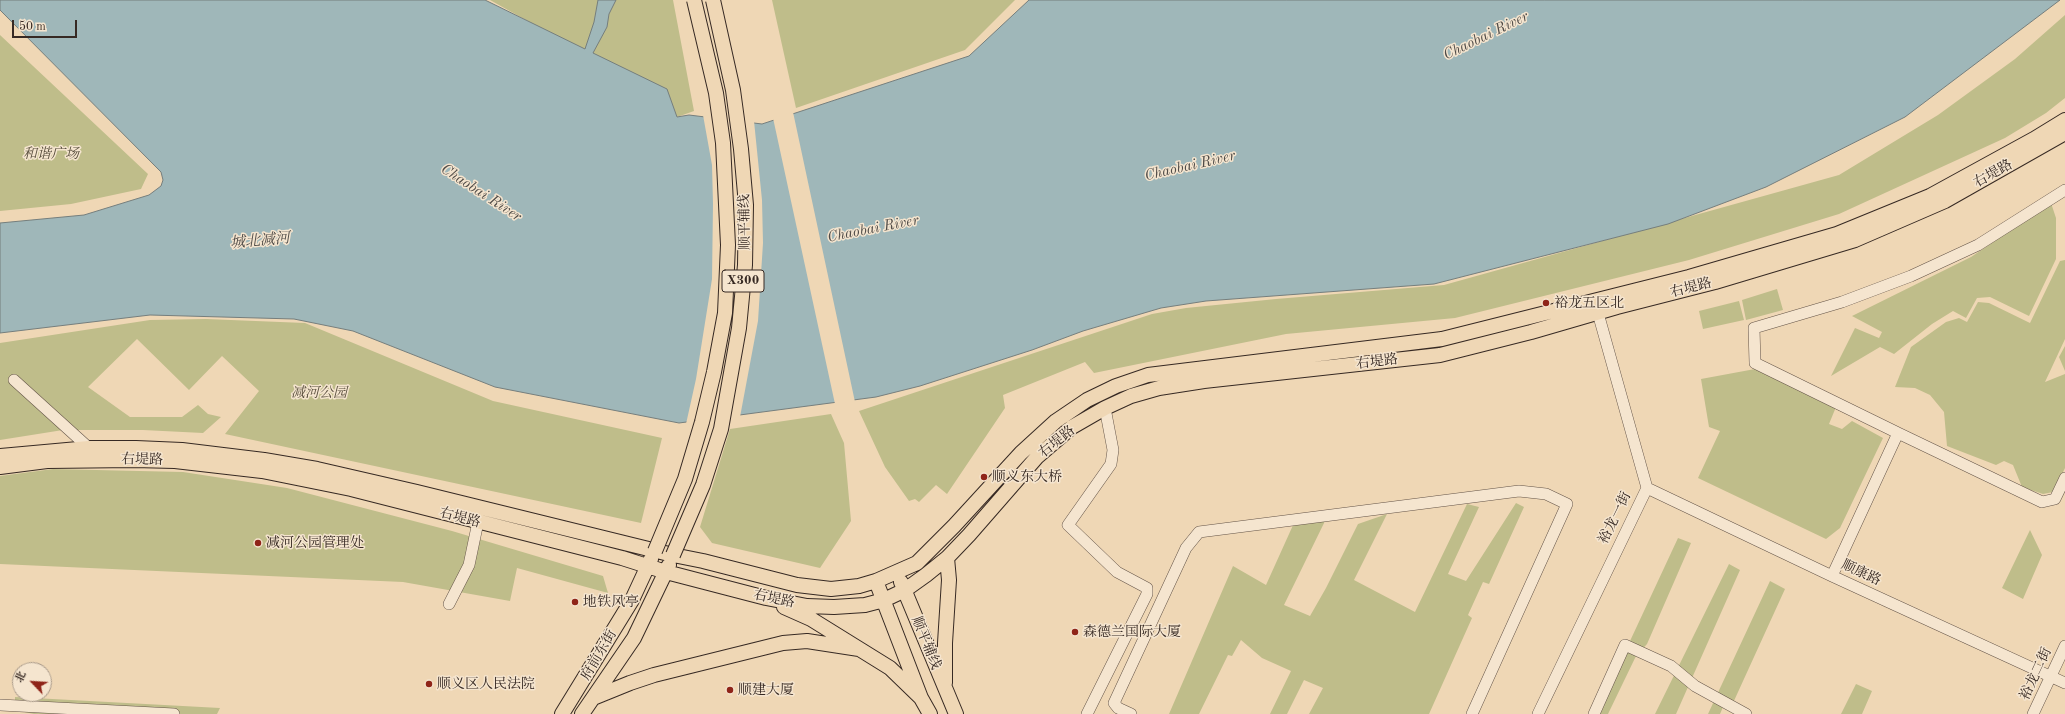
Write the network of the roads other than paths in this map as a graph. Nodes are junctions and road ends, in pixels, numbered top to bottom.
1 (694, 0) edge
2 (713, 0) edge
3 (2065, 120) edge
4 (2065, 133) edge
5 (2065, 190) edge
6 (1596, 308) junction
7 (14, 380) dead end
8 (1104, 408) junction
9 (1898, 433) junction
10 (89, 448) junction
11 (0, 456) edge
12 (0, 467) edge
13 (2065, 478) edge
14 (1647, 488) junction
15 (478, 522) junction
16 (655, 551) junction
17 (674, 555) junction
18 (947, 558) junction
19 (648, 566) junction
20 (666, 572) junction
21 (896, 573) junction
22 (1832, 576) junction
23 (876, 581) junction
24 (905, 590) junction
25 (766, 598) junction
26 (884, 600) junction
27 (449, 604) dead end
28 (2065, 646) edge
29 (860, 649) junction
30 (2051, 676) junction
31 (2065, 683) edge
32 (945, 691) junction
33 (593, 698) junction
34 (921, 698) junction
35 (0, 706) edge
36 (174, 714) edge
37 (562, 714) edge
38 (582, 714) edge
39 (930, 714) edge
40 (956, 714) edge
41 (1087, 714) edge
42 (1131, 714) edge
43 (1472, 714) edge
44 (1538, 714) edge
45 (1594, 714) edge
46 (1746, 714) edge
47 (2033, 714) edge

1 - 16 main road, 顺平辅线 / X300, bridge
2 - 17 main road, 顺平辅线 / X300, bridge
3 - 6 main road, 右堤路
4 - 6 main road, 右堤路
5 - 9 street
6 - 8 main road, 右堤路
6 - 14 street, 裕龙一街
6 - 21 main road, 右堤路
7 - 10 street
8 - 18 main road, 右堤路
8 - 41 street
9 - 13 street
9 - 22 street
10 - 11 main road, 右堤路
10 - 16 main road, 右堤路
12 - 15 main road, 右堤路
14 - 22 street, 顺康路
14 - 44 street, 裕龙一街
15 - 19 main road, 右堤路
15 - 27 street
16 - 17 main road, 右堤路
16 - 19 main road, 府前东街
17 - 20 main road, 府前东街
17 - 23 main road, 右堤路
18 - 24 main road, 右堤路
18 - 32 main road
19 - 20 main road, 右堤路
19 - 37 main road, 府前东街
20 - 25 main road, 右堤路
20 - 33 main road, 府前东街
21 - 23 main road, 右堤路
21 - 24 main road, 顺平辅线
22 - 30 street, 顺康路
23 - 26 main road, 顺平辅线
24 - 26 main road, 右堤路
24 - 32 main road, 顺平辅线
25 - 26 main road, 右堤路
25 - 29 main road
26 - 34 main road, 顺平辅线
28 - 30 street, 裕龙二街
29 - 33 main road
29 - 34 main road
30 - 31 street, 顺康路
30 - 47 street, 裕龙二街
32 - 40 main road, 顺平辅线
33 - 38 main road, 府前东街
34 - 39 main road, 顺平辅线
35 - 36 street
42 - 43 street
45 - 46 street

